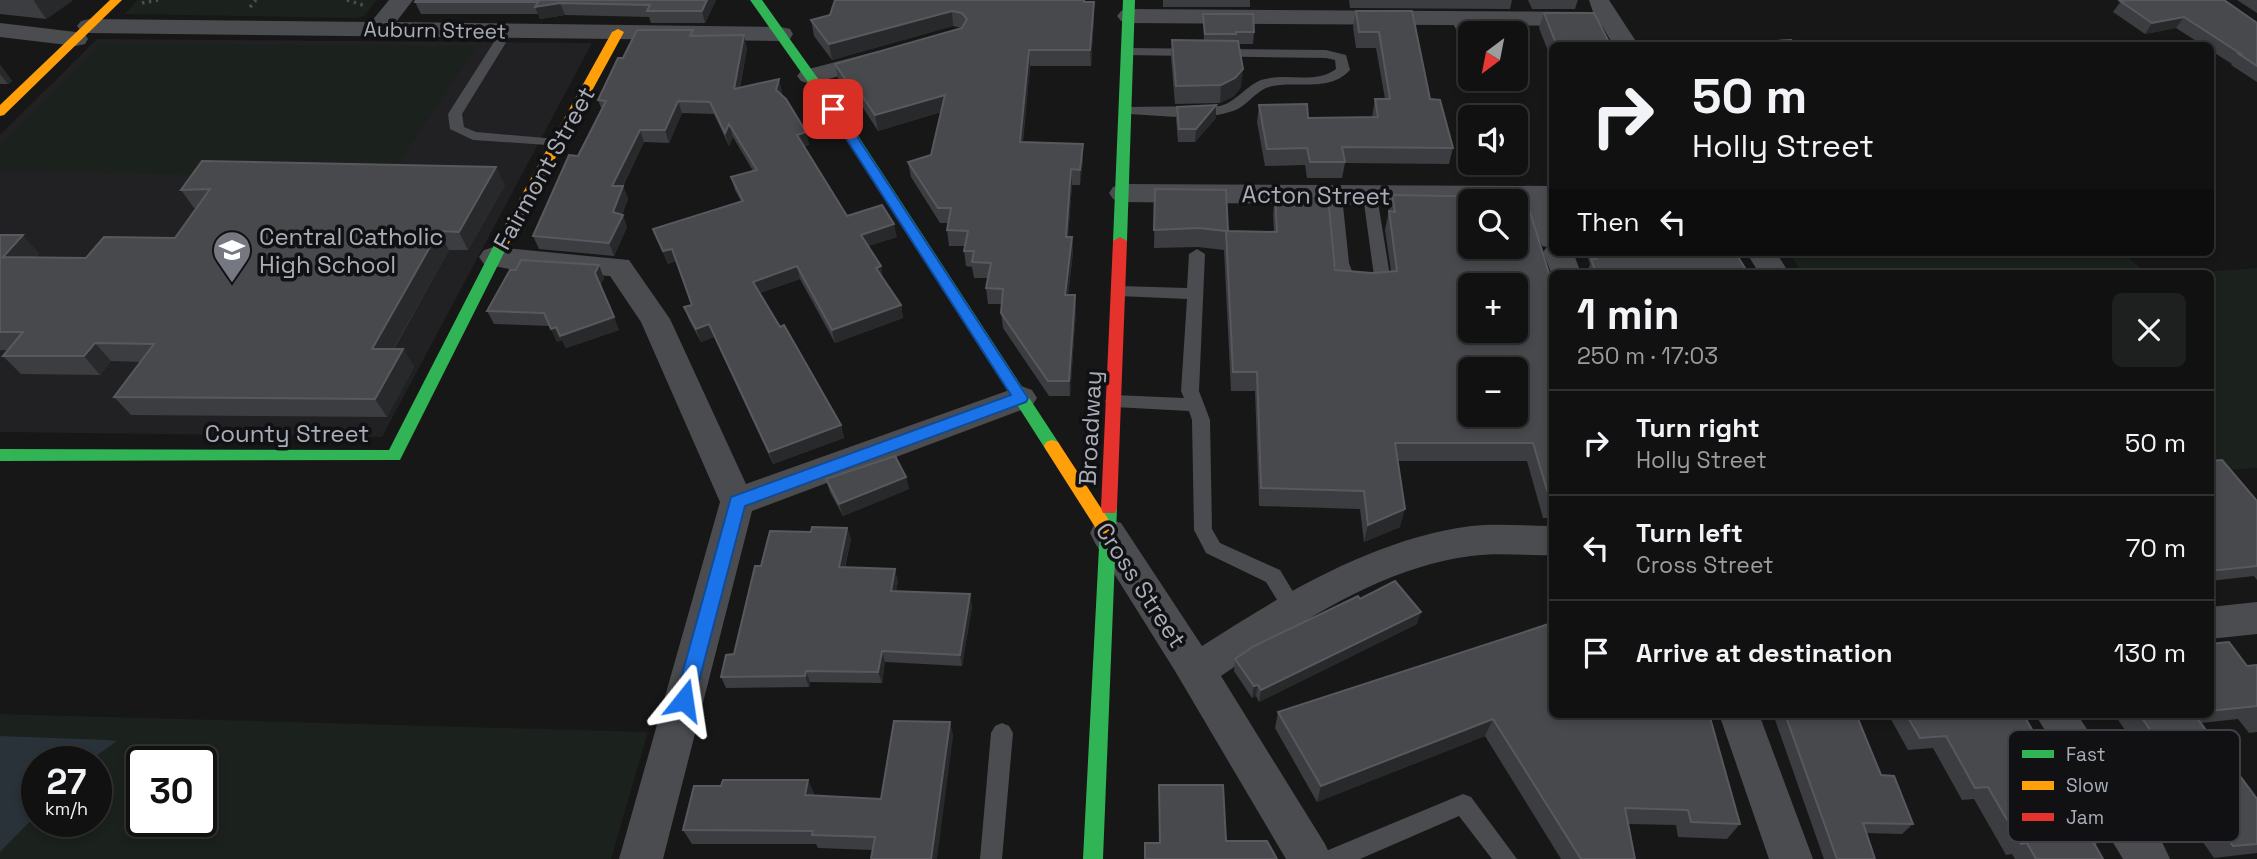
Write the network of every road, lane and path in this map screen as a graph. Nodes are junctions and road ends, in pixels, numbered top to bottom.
1 (116, 0) edge
2 (401, 0) edge
3 (756, 0) edge
4 (1129, 8) edge
5 (1260, 8) edge
6 (1604, 9) edge
7 (1456, 18) junction
8 (1458, 22) edge
9 (0, 30) edge
10 (377, 30) junction
11 (507, 31) junction
12 (618, 32) junction
13 (82, 33) junction
14 (781, 34) junction
15 (1625, 42) edge
16 (903, 51) edge
17 (1128, 52) junction
18 (810, 76) junction
19 (1126, 110) junction
20 (0, 112) edge
21 (557, 143) junction
22 (1123, 192) junction
23 (1543, 195) edge
24 (1335, 196) junction
25 (1370, 197) junction
26 (1549, 224) edge
27 (1198, 254) dead end
28 (494, 257) junction
29 (1118, 291) junction
30 (1195, 294) junction
31 (1020, 398) junction
32 (1114, 401) junction
33 (1195, 405) junction
34 (0, 454) edge
35 (737, 502) junction
36 (1108, 533) junction
37 (1549, 541) edge
38 (1294, 610) junction
39 (2257, 618) edge
40 (2214, 623) edge
41 (1196, 671) junction
42 (1740, 718) edge
43 (1002, 733) dead end
44 (2137, 842) edge
45 (641, 859) edge
46 (991, 859) edge
47 (1093, 859) edge
48 (1310, 859) edge
49 (1334, 859) edge
50 (1506, 859) edge
51 (1791, 859) edge
52 (2148, 859) edge

1 - 13 street
2 - 10 street
3 - 14 street, Cross Street
4 - 5 street
4 - 17 street, Broadway
5 - 7 street
6 - 7 street
6 - 15 street
7 - 8 lane
9 - 13 street, Auburn Street
10 - 11 street, Auburn Street
10 - 13 street, Auburn Street
11 - 12 street, Auburn Street
11 - 21 lane
12 - 14 street, Auburn Street
12 - 21 street, Fairmont Street
13 - 20 street
14 - 18 street, Cross Street
16 - 18 street
17 - 19 street, Broadway
17 - 19 lane
18 - 31 street, Cross Street
19 - 22 street, Broadway
21 - 28 street, Fairmont Street
22 - 24 street, Acton Street
22 - 29 street, Broadway
23 - 25 street, Acton Street
23 - 26 street
24 - 25 street, Acton Street
24 - 25 lane
27 - 30 lane
28 - 34 street, County Street
28 - 35 street, Fairmont Street
29 - 30 lane
29 - 32 street, Broadway
30 - 33 lane
31 - 35 street
31 - 36 street, Cross Street
32 - 33 lane
32 - 36 street, Broadway
33 - 38 lane
35 - 45 street
36 - 41 street, Cross Street
36 - 47 street, Broadway
37 - 38 street
38 - 41 street
39 - 40 street
41 - 48 street, Cross Street
42 - 51 street
43 - 46 lane
44 - 52 street
49 - 50 lane

